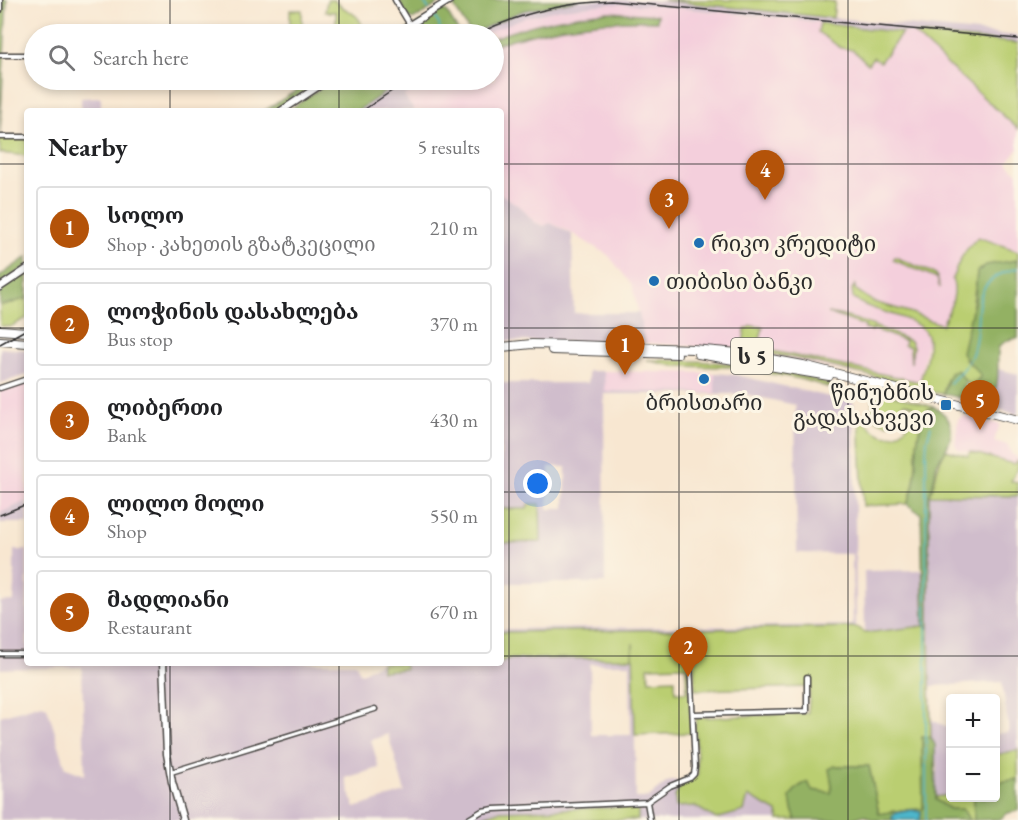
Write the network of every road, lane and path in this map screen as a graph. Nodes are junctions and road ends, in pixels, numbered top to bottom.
1 (0, 0) edge
2 (395, 0) edge
3 (447, 1) edge
4 (0, 10) edge
5 (409, 24) edge
6 (412, 24) edge
7 (0, 55) edge
8 (24, 55) edge
9 (313, 90) edge
10 (286, 108) edge
11 (0, 137) edge
12 (24, 137) edge
13 (24, 270) edge
14 (0, 287) edge
15 (0, 330) edge
16 (24, 332) edge
17 (0, 341) edge
18 (24, 343) edge
19 (504, 347) edge
20 (24, 379) edge
21 (0, 387) edge
22 (1018, 420) edge
23 (0, 654) edge
24 (24, 654) edge
25 (690, 662) dead end
26 (163, 666) edge
27 (807, 677) dead end
28 (375, 709) dead end
29 (693, 714) junction
30 (171, 772) junction
31 (647, 802) junction
32 (183, 820) edge
33 (467, 820) edge
34 (650, 820) edge

1 - 4 street
2 - 5 street
3 - 6 street
7 - 8 street
9 - 10 street
11 - 12 street
13 - 14 street
15 - 16 highway
17 - 18 highway
19 - 22 highway, ს 5
20 - 21 street
23 - 24 street
25 - 29 street
26 - 30 street
27 - 29 street
28 - 30 street
29 - 31 street
30 - 32 street
31 - 33 street
31 - 34 street

